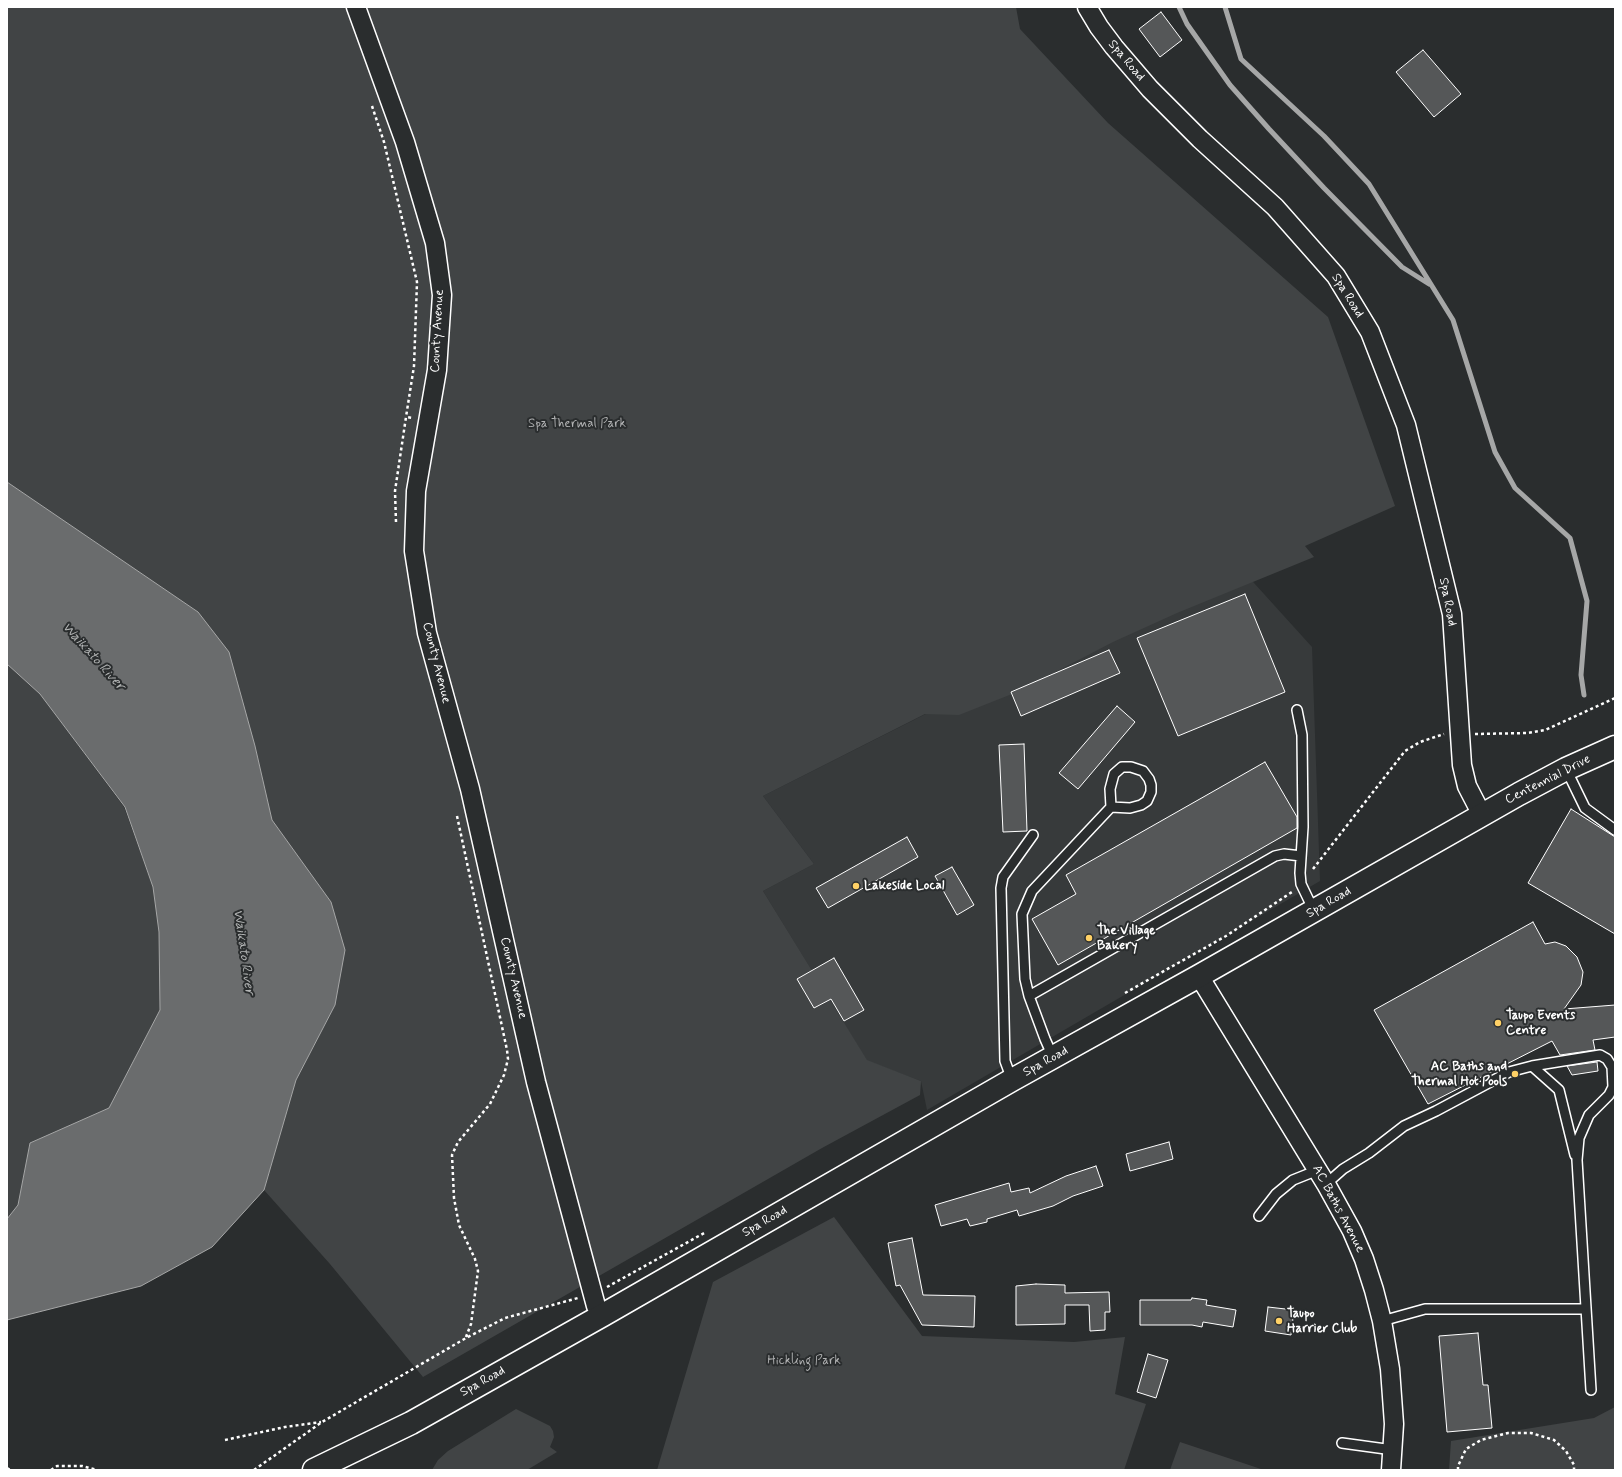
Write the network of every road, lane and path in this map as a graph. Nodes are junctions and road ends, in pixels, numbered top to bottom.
1 (356, 7) edge
2 (1087, 7) edge
3 (372, 105) dead end
4 (406, 417) junction
5 (428, 420) junction
6 (397, 530) dead end
7 (1615, 698) edge
8 (1297, 710) dead end
9 (1469, 734) dead end
10 (1615, 747) edge
11 (1566, 769) junction
12 (1111, 807) junction
13 (456, 814) dead end
14 (1482, 815) junction
15 (1615, 830) edge
16 (1033, 835) dead end
17 (1301, 856) junction
18 (1314, 911) junction
19 (1199, 976) junction
20 (1030, 996) junction
21 (1054, 1058) junction
22 (1532, 1066) junction
23 (1012, 1080) junction
24 (1577, 1160) junction
25 (1322, 1177) junction
26 (1259, 1216) dead end
27 (584, 1296) dead end
28 (1585, 1309) junction
29 (602, 1315) junction
30 (1382, 1321) junction
31 (466, 1338) junction
32 (1591, 1390) dead end
33 (322, 1422) junction
34 (225, 1440) dead end
35 (1342, 1443) dead end
36 (361, 1448) junction
37 (1393, 1450) junction
38 (7, 1468) edge
39 (10, 1470) edge
40 (51, 1470) edge
41 (97, 1470) edge
42 (254, 1470) edge
43 (314, 1470) edge
44 (342, 1470) edge
45 (1391, 1470) edge
46 (1458, 1470) edge
47 (1574, 1470) edge

1 - 5 street, County Avenue
2 - 14 street, Spa Road
3 - 4 path
4 - 5 path
4 - 6 path
5 - 29 street, County Avenue
7 - 9 path
8 - 17 lane
10 - 11 main road, Centennial Drive
11 - 14 main road, Centennial Drive
11 - 15 lane
12 - 12 lane
12 - 20 lane
13 - 31 path
14 - 18 main road, Spa Road
16 - 23 lane
17 - 18 lane
17 - 20 lane
18 - 19 main road, Spa Road
19 - 21 main road, Spa Road
19 - 25 street, AC Baths Avenue
20 - 21 lane
21 - 23 main road, Spa Road
22 - 24 lane
22 - 24 lane
22 - 25 lane
23 - 29 main road, Spa Road
24 - 28 lane
25 - 26 lane
25 - 30 street, AC Baths Avenue
27 - 31 path
28 - 30 lane
28 - 32 lane
29 - 36 main road, Spa Road
30 - 37 street, AC Baths Avenue
31 - 33 path
33 - 34 path
33 - 42 path
35 - 37 lane
36 - 43 main road, Spa Road
36 - 44 main road, Spa Road
37 - 45 street, AC Baths Avenue
38 - 39 path
40 - 41 path
46 - 47 path

